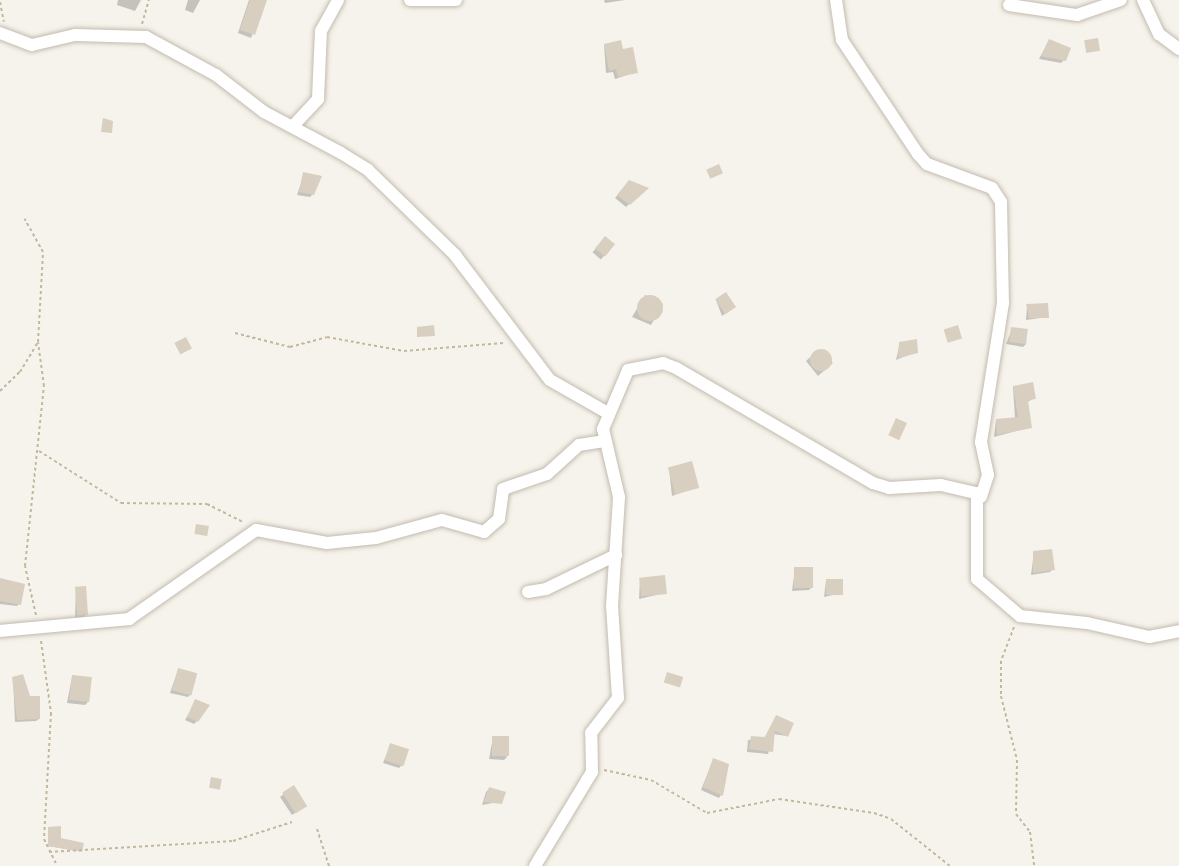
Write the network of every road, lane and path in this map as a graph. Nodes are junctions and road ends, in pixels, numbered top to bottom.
1 (149, 0) edge
2 (338, 0) edge
3 (410, 0) edge
4 (456, 0) edge
5 (836, 0) edge
6 (1121, 0) edge
7 (1143, 0) edge
8 (0, 2) edge
9 (1008, 5) dead end
10 (3, 35) edge
11 (139, 36) junction
12 (1179, 49) edge
13 (293, 126) junction
14 (25, 219) dead end
15 (235, 333) dead end
16 (38, 342) junction
17 (519, 343) junction
18 (0, 391) edge
19 (606, 412) junction
20 (604, 441) junction
21 (39, 451) junction
22 (981, 497) junction
23 (256, 530) junction
24 (616, 555) junction
25 (528, 592) dead end
26 (1020, 616) junction
27 (40, 627) junction
28 (0, 631) edge
29 (1179, 631) edge
30 (592, 772) junction
31 (292, 822) dead end
32 (317, 829) dead end
33 (50, 852) junction
34 (57, 866) edge
35 (329, 866) edge
36 (536, 866) edge
37 (950, 866) edge
38 (1034, 866) edge

1 - 11 path
2 - 13 street
3 - 4 street
5 - 22 street
6 - 9 street
7 - 12 street
8 - 10 path
10 - 11 street
11 - 13 street
13 - 17 street
14 - 16 path
15 - 17 path
16 - 18 path
16 - 21 path
17 - 19 street
19 - 20 street
19 - 22 street
20 - 23 street
20 - 24 street
21 - 23 path
21 - 27 path
22 - 26 street
23 - 27 street
24 - 25 street
24 - 30 street
26 - 29 street
26 - 38 path
27 - 28 street
27 - 33 path
30 - 36 street
30 - 37 path
31 - 33 path
32 - 35 path
33 - 34 path

